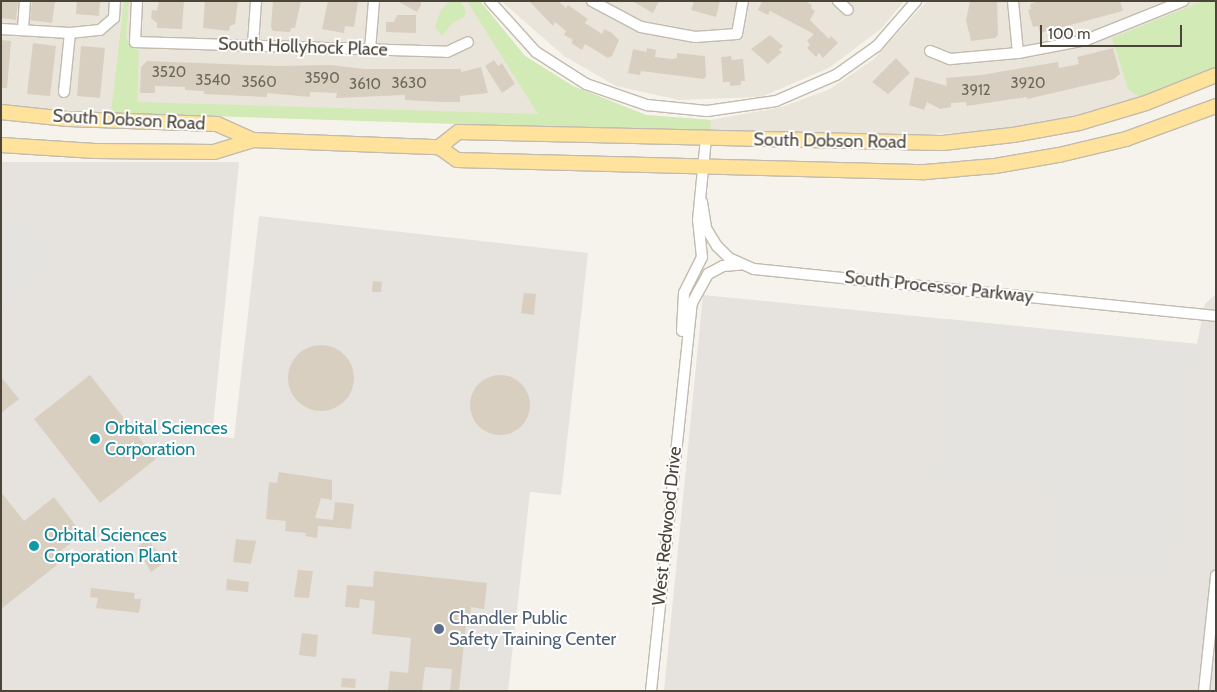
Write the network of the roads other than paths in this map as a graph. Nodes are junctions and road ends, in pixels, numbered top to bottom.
1 (25, 1) edge
2 (115, 1) edge
3 (137, 1) edge
4 (256, 1) edge
5 (374, 1) edge
6 (490, 1) edge
7 (743, 1) edge
8 (838, 1) edge
9 (916, 1) edge
10 (1013, 1) edge
11 (1182, 1) edge
12 (595, 2) edge
13 (848, 10) dead end
14 (1, 29) edge
15 (23, 29) junction
16 (70, 33) junction
17 (468, 42) dead end
18 (253, 44) junction
19 (370, 49) junction
20 (930, 51) dead end
21 (1018, 53) junction
22 (1216, 75) edge
23 (64, 92) dead end
24 (1216, 106) edge
25 (1, 112) edge
26 (706, 139) junction
27 (253, 140) junction
28 (1, 145) edge
29 (439, 147) junction
30 (704, 167) junction
31 (702, 202) junction
32 (741, 265) junction
33 (1216, 316) edge
34 (684, 362) junction
35 (1216, 576) edge
36 (651, 691) edge
37 (1204, 691) edge

1 - 15 street
2 - 16 street
3 - 18 street, South Hollyhock Place
4 - 18 street
5 - 19 street
6 - 9 street
7 - 12 street
8 - 13 street
10 - 21 street
11 - 21 street
14 - 15 street
15 - 16 street
16 - 23 street
17 - 19 street, South Hollyhock Place
18 - 19 street, South Hollyhock Place
20 - 21 street
22 - 26 main road, South Dobson Road
24 - 30 main road, South Dobson Road
25 - 27 main road, South Dobson Road
26 - 29 main road, South Dobson Road
26 - 30 street, West Redwood Drive
27 - 28 main road, South Dobson Road
27 - 29 main road, South Dobson Road
29 - 30 main road, South Dobson Road
30 - 31 street, West Redwood Drive
31 - 32 street, South Processor Parkway
31 - 34 street, West Redwood Drive
32 - 33 street, South Processor Parkway
32 - 34 street, West Redwood Drive
34 - 36 street, West Redwood Drive
35 - 37 street

